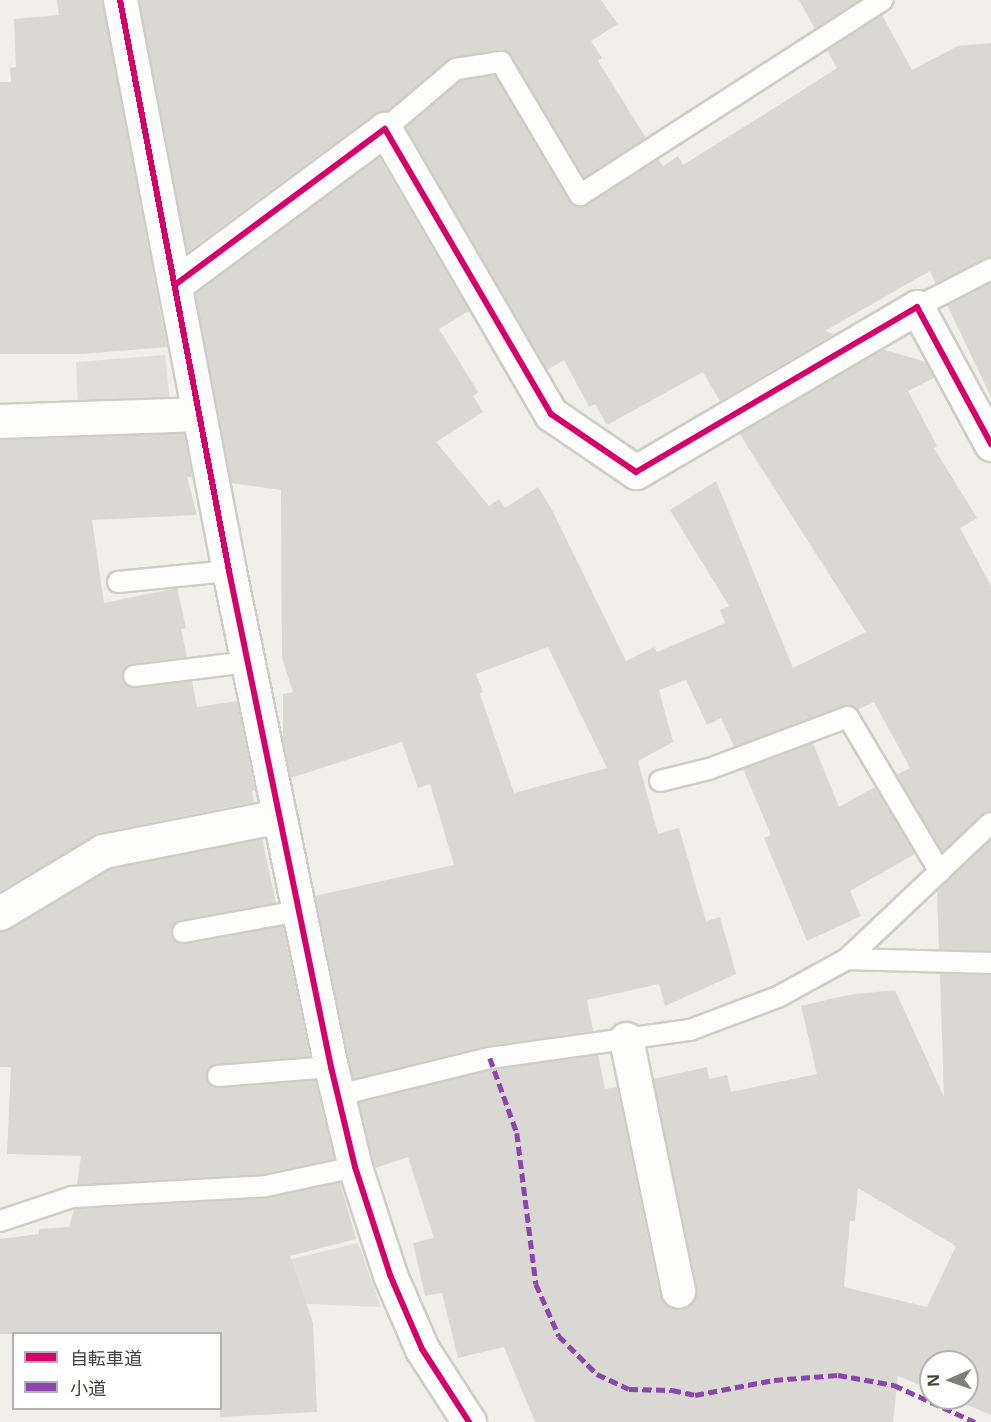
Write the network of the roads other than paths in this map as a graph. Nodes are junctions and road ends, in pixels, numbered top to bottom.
1 (120, 0) edge
2 (883, 0) edge
3 (385, 129) junction
4 (991, 269) edge
5 (176, 284) junction
6 (917, 307) junction
7 (198, 414) junction
8 (0, 421) edge
9 (991, 444) edge
10 (229, 571) junction
11 (118, 582) dead end
12 (248, 662) junction
13 (134, 676) dead end
14 (660, 781) dead end
15 (279, 816) junction
16 (991, 823) edge
17 (940, 872) junction
18 (299, 911) junction
19 (0, 913) edge
20 (183, 932) dead end
21 (847, 959) junction
22 (991, 963) edge
23 (626, 1039) junction
24 (218, 1076) dead end
25 (335, 1081) junction
26 (356, 1167) junction
27 (0, 1221) edge
28 (678, 1291) dead end
29 (469, 1422) edge

1 - 5 street
2 - 3 lane
3 - 5 street
3 - 6 street
4 - 6 lane
5 - 7 street
6 - 9 street
7 - 8 street
7 - 10 street
10 - 11 lane
10 - 12 street
12 - 13 lane
12 - 15 street
14 - 17 lane
15 - 18 street
15 - 19 street
16 - 17 lane
17 - 21 lane
18 - 20 lane
18 - 25 street
21 - 22 lane
21 - 23 lane
23 - 25 lane
23 - 28 street
24 - 25 lane
25 - 26 street
26 - 27 lane
26 - 29 street

